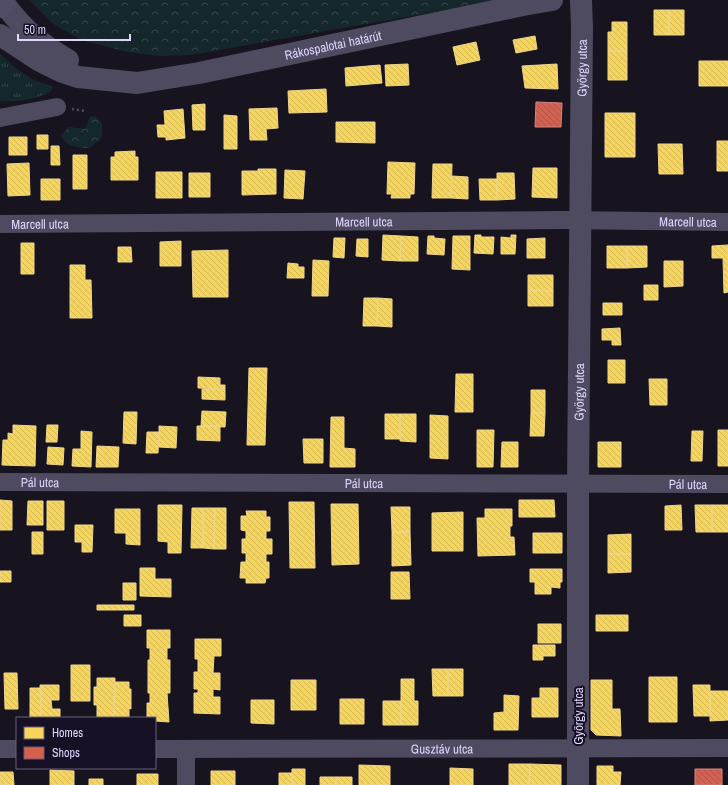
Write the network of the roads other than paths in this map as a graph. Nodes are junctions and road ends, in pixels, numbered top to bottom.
1 (552, 0) edge
2 (581, 0) edge
3 (2, 3) edge
4 (0, 35) edge
5 (114, 81) junction
6 (57, 107) dead end
7 (0, 118) edge
8 (580, 220) junction
9 (728, 222) edge
10 (0, 224) edge
11 (0, 482) edge
12 (578, 484) junction
13 (728, 484) edge
14 (578, 748) junction
15 (728, 748) edge
16 (156, 749) edge
17 (186, 749) junction
18 (0, 750) edge
19 (16, 750) edge
20 (186, 785) edge
21 (578, 785) edge

1 - 5 street, Rákospalotai határút
2 - 8 street, György utca
3 - 5 street, Rákospalotai határút
4 - 5 street, Rákospalotai határút
6 - 7 street
8 - 9 street, Marcell utca
8 - 10 street, Marcell utca
8 - 12 street, György utca
11 - 12 street, Pál utca
12 - 13 street, Pál utca
12 - 14 street, György utca
14 - 15 street, Gusztáv utca
14 - 17 street, Gusztáv utca
14 - 21 street, György utca
16 - 17 street, Gusztáv utca
17 - 20 street
18 - 19 street

